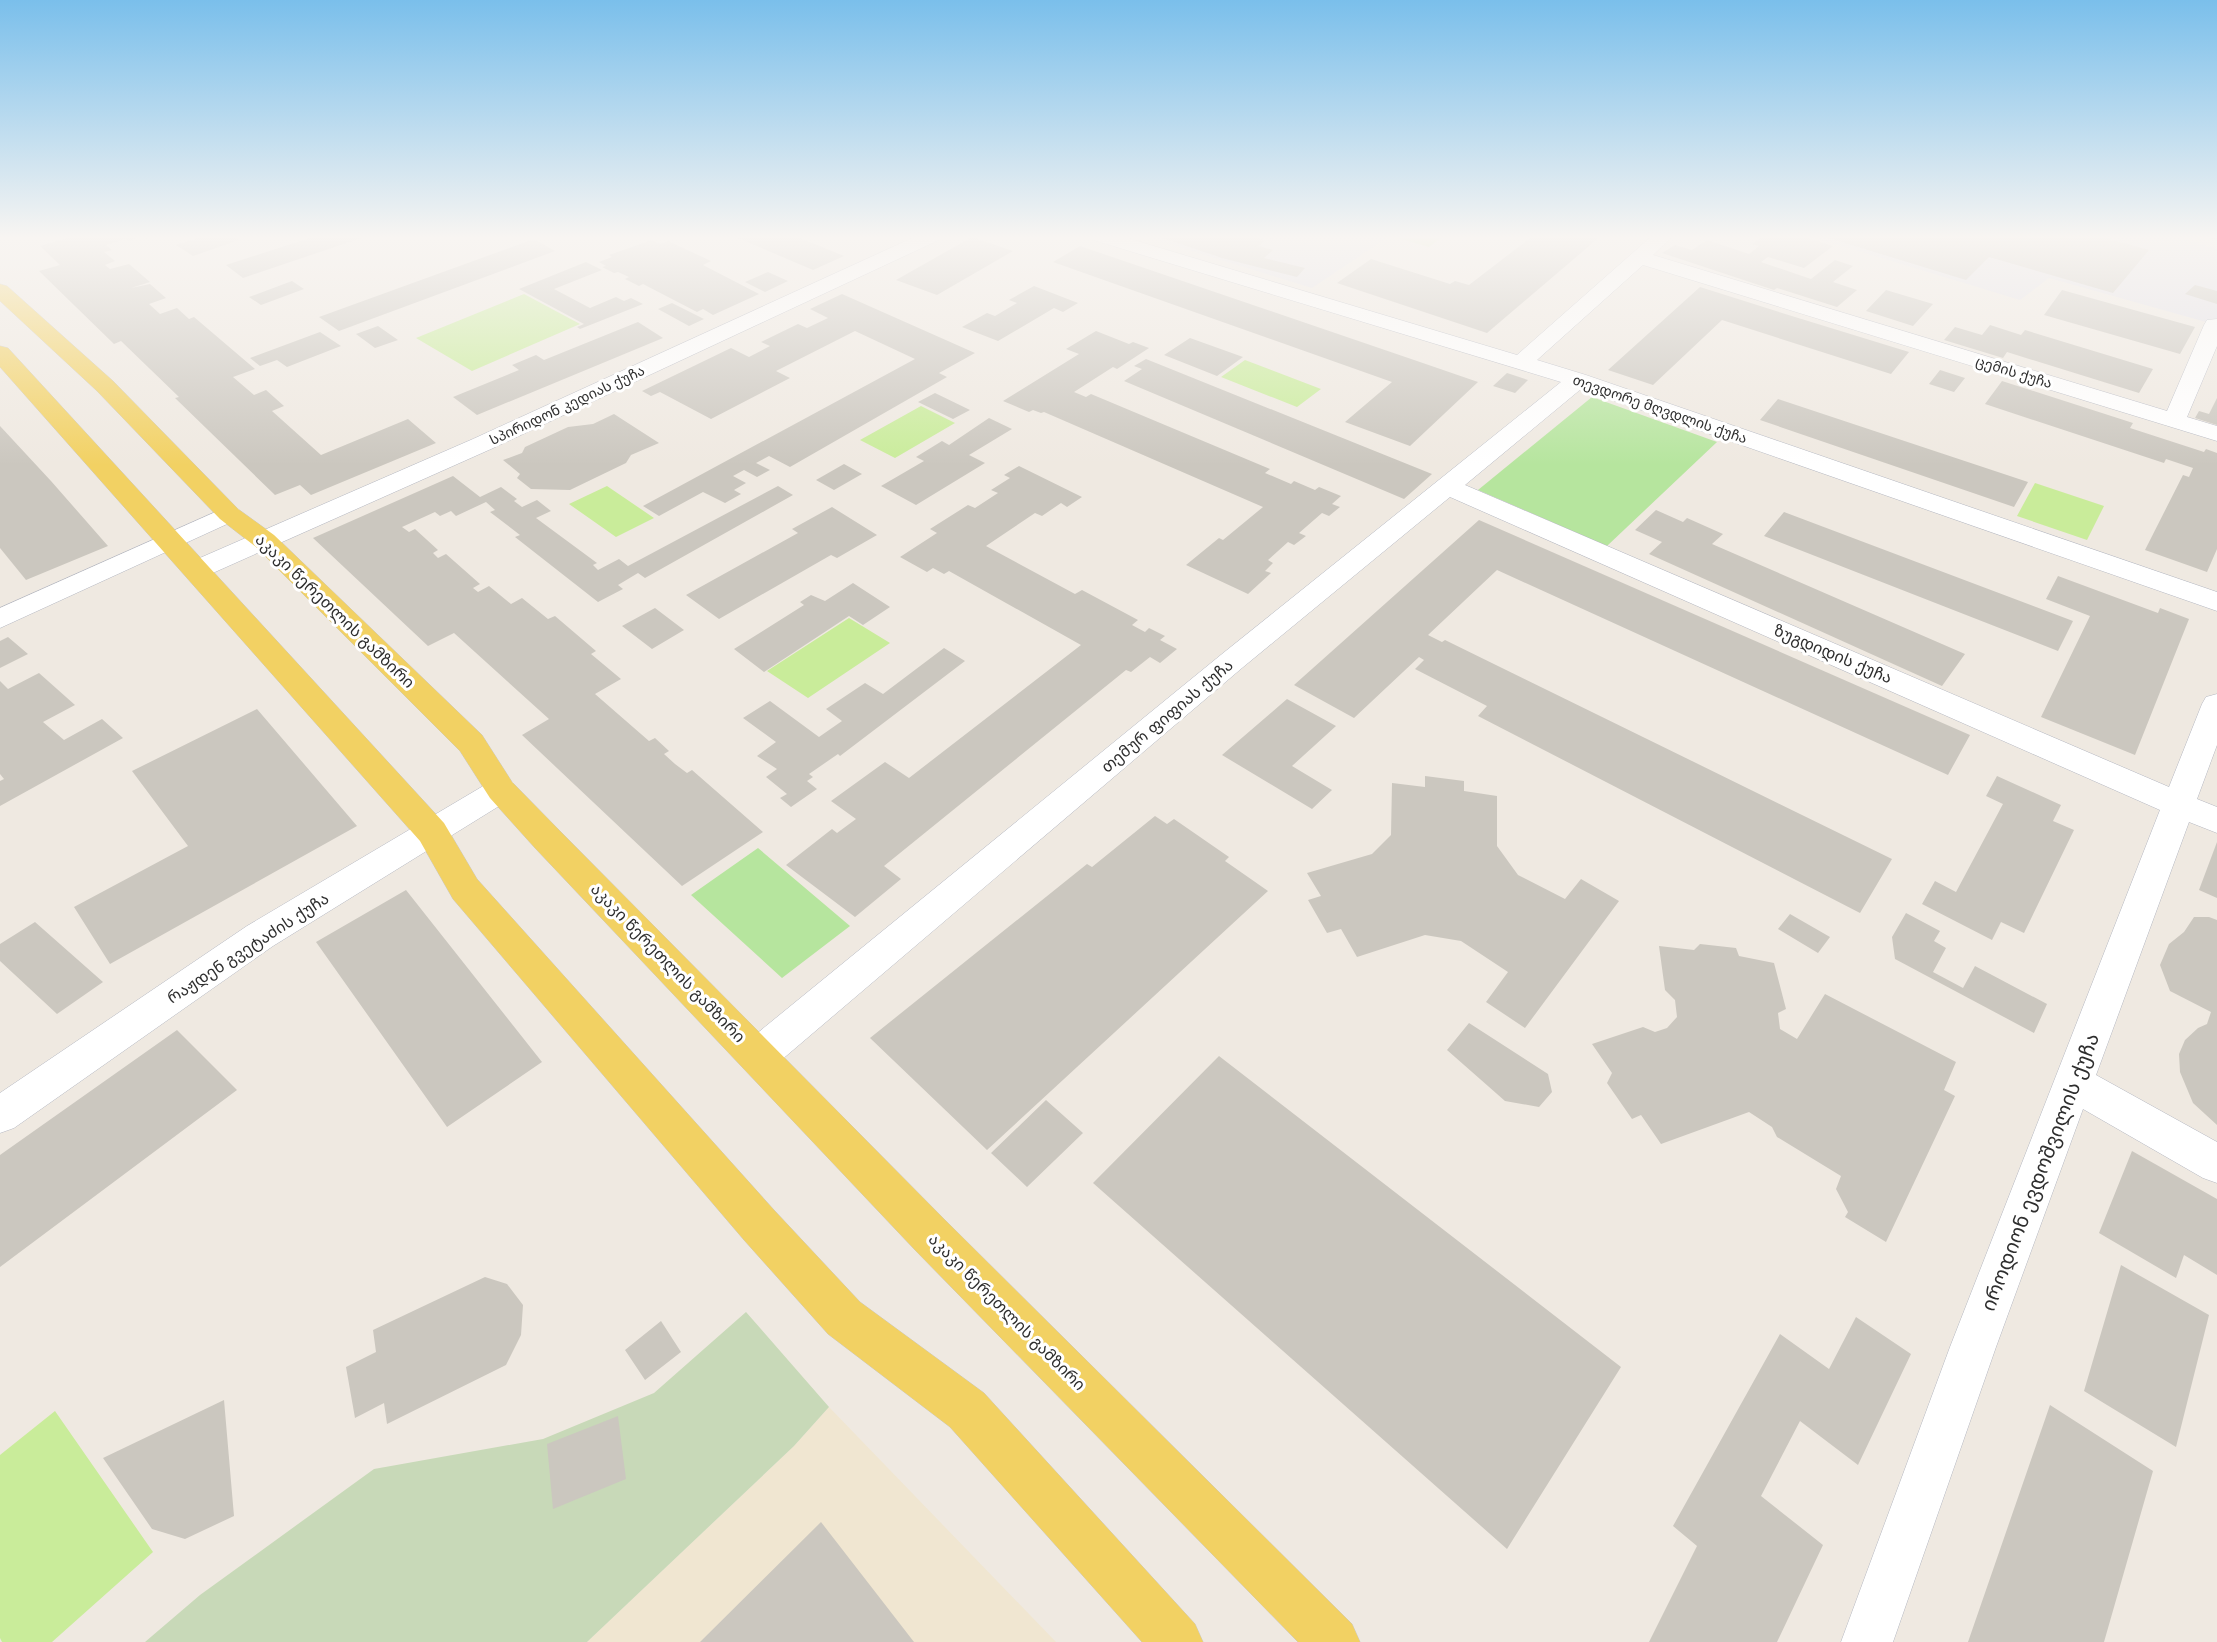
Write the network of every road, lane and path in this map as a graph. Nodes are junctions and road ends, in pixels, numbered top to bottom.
1 (24, 312) edge
2 (769, 312) edge
3 (1353, 312) edge
4 (1578, 312) edge
5 (1818, 312) edge
6 (2215, 325) dead end
7 (0, 352) edge
8 (1522, 362) junction
9 (1578, 381) junction
10 (2175, 421) junction
11 (2217, 434) edge
12 (1449, 487) junction
13 (229, 514) junction
14 (169, 541) junction
15 (265, 541) junction
16 (196, 570) junction
17 (2217, 602) edge
18 (0, 619) edge
19 (2217, 704) edge
20 (501, 790) junction
21 (2179, 804) junction
22 (2217, 821) edge
23 (432, 832) junction
24 (758, 1056) junction
25 (2073, 1083) junction
26 (0, 1115) edge
27 (2217, 1164) edge
28 (1177, 1642) edge
29 (1334, 1642) edge
30 (1867, 1642) edge

1 - 13 main road, აკაკი წერეთლის გამზირი
2 - 15 street, სპირიდონ კედიას ქუჩა
3 - 8 street, თევდორე მღვდლის ქუჩა
4 - 8 street
5 - 10 street, ცემის ქუჩა
6 - 10 street
7 - 14 main road
8 - 9 street, თევდორე მღვდლის ქუჩა
9 - 12 street, თემურ ფიფიას ქუჩა
9 - 17 street, თევდორე მღვდლის ქუჩა
10 - 11 street, ცემის ქუჩა
12 - 21 street, ზუგდიდის ქუჩა
12 - 24 street, თემურ ფიფიას ქუჩა
13 - 14 street
13 - 15 main road, აკაკი წერეთლის გამზირი
14 - 16 main road
14 - 18 street
15 - 16 street, სპირიდონ კედიას ქუჩა
15 - 20 main road, აკაკი წერეთლის გამზირი
16 - 23 main road
19 - 21 street, იროდიონ ევდოშვილის ქუჩა
20 - 23 street, რაჟდენ გვეტაძის ქუჩა
20 - 24 main road, აკაკი წერეთლის გამზირი
21 - 22 street, ზუგდიდის ქუჩა
21 - 25 street, იროდიონ ევდოშვილის ქუჩა
23 - 26 street, რაჟდენ გვეტაძის ქუჩა
23 - 28 main road
24 - 29 main road, აკაკი წერეთლის გამზირი
25 - 27 street
25 - 30 street, იროდიონ ევდოშვილის ქუჩა

